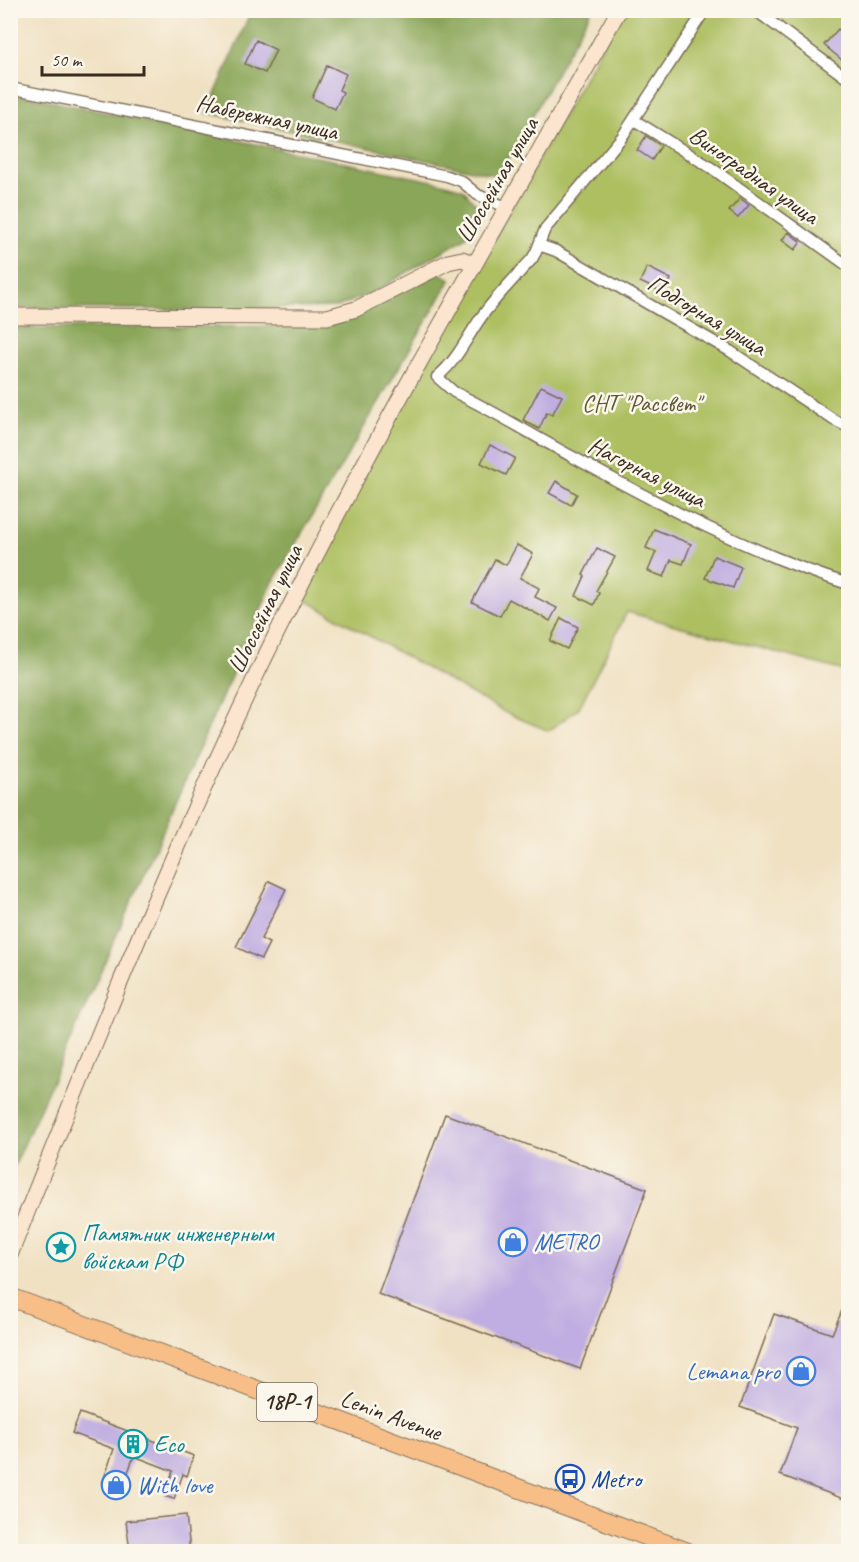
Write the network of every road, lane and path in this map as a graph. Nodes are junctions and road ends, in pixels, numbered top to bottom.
1 (619, 10) edge
2 (705, 10) edge
3 (755, 10) edge
4 (849, 79) edge
5 (10, 88) edge
6 (634, 120) junction
7 (508, 208) junction
8 (539, 245) junction
9 (475, 264) junction
10 (849, 266) edge
11 (10, 316) edge
12 (416, 368) junction
13 (437, 377) junction
14 (849, 427) edge
15 (849, 584) edge
16 (10, 1255) edge
17 (10, 1297) edge
18 (688, 1551) edge

1 - 7 street, Шоссейная улица
2 - 6 street
3 - 4 street
5 - 7 street, Набережная улица
6 - 8 street
6 - 10 street, Виноградная улица
7 - 9 street, Шоссейная улица
8 - 13 street
8 - 14 street, Подгорная улица
9 - 11 street
9 - 12 street, Шоссейная улица
12 - 13 street, Нагорная улица
12 - 16 street, Шоссейная улица
13 - 15 street, Нагорная улица
17 - 18 main road, Lenin Avenue / 18Р-1

